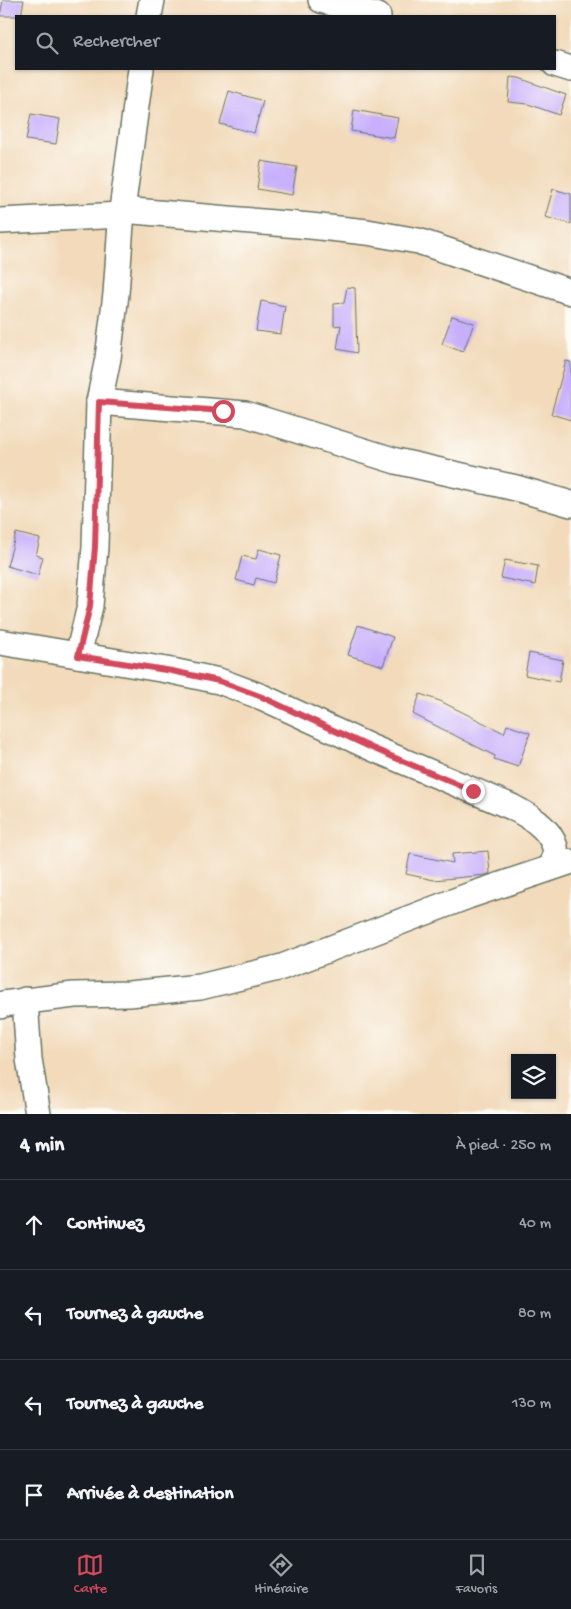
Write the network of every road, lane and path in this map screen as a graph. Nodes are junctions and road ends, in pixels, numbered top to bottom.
1 (152, 0) edge
2 (320, 0) edge
3 (149, 15) edge
4 (374, 15) edge
5 (556, 64) edge
6 (571, 69) edge
7 (141, 70) edge
8 (122, 213) junction
9 (0, 220) edge
10 (571, 292) edge
11 (99, 402) junction
12 (571, 504) edge
13 (0, 642) edge
14 (78, 656) junction
15 (562, 864) edge
16 (25, 1000) junction
17 (0, 1006) edge
18 (38, 1114) edge

1 - 3 street
2 - 4 street
5 - 6 street
7 - 8 street
8 - 9 street
8 - 10 street
8 - 11 street
11 - 12 street
11 - 14 street
13 - 14 street
14 - 15 street
15 - 16 street
16 - 17 street
16 - 18 street

